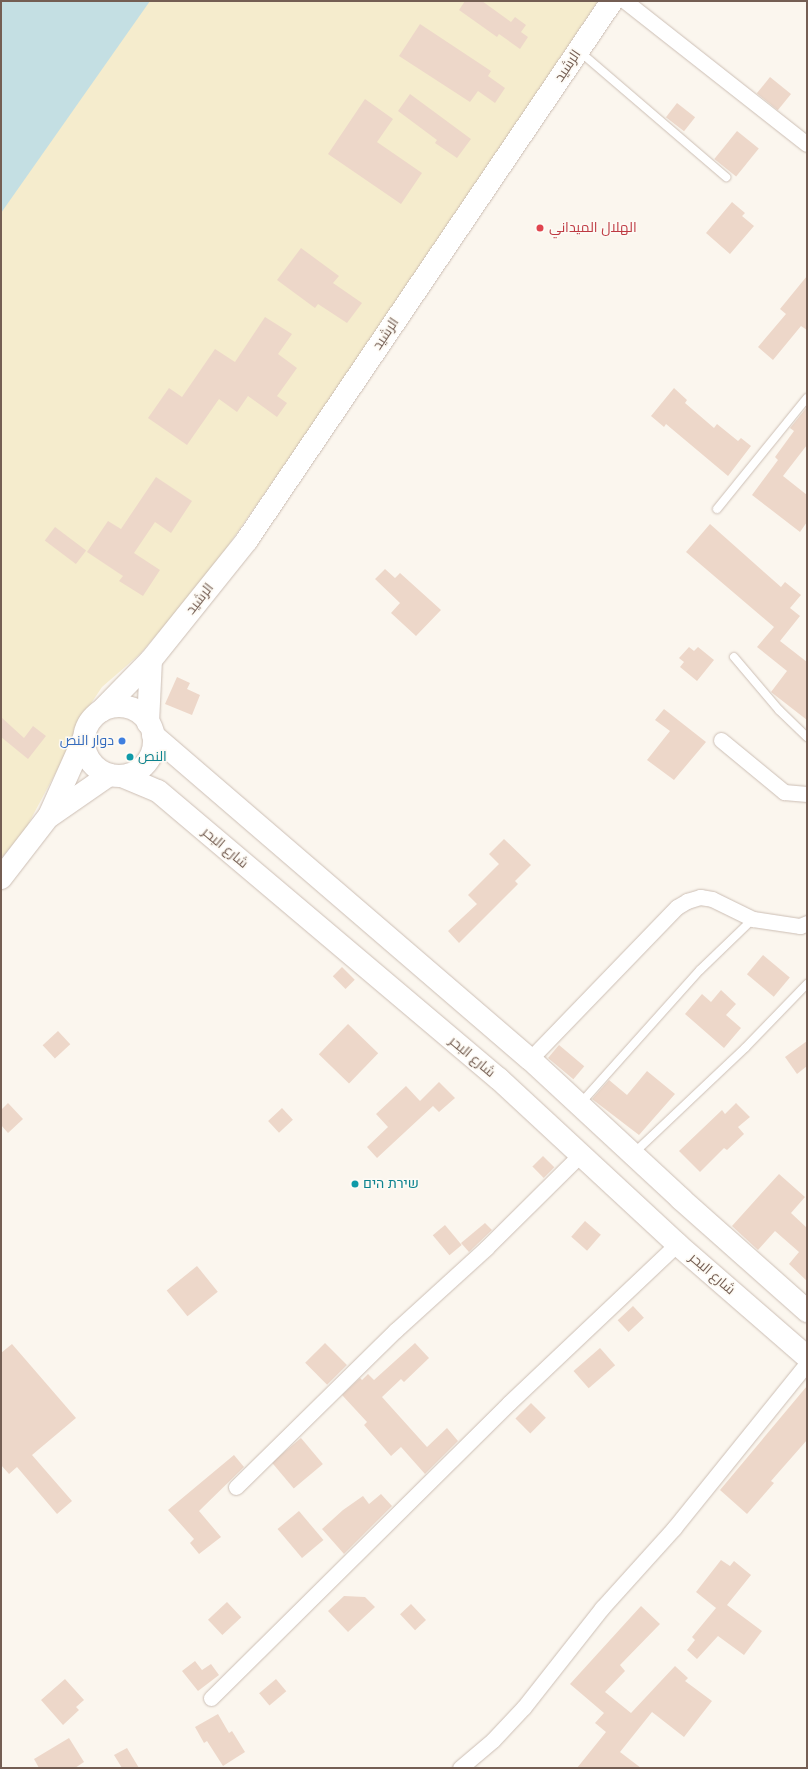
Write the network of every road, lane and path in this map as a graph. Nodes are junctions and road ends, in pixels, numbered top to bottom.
1 (612, 1) edge
2 (625, 1) edge
3 (578, 51) junction
4 (807, 144) edge
5 (726, 177) dead end
6 (807, 398) edge
7 (717, 509) dead end
8 (734, 657) dead end
9 (151, 660) junction
10 (101, 711) junction
11 (151, 729) junction
12 (807, 737) edge
13 (83, 740) junction
14 (721, 740) dead end
15 (116, 775) junction
16 (807, 794) edge
17 (49, 816) junction
18 (1, 878) edge
19 (753, 918) junction
20 (807, 923) edge
21 (807, 984) edge
22 (530, 1059) junction
23 (580, 1104) junction
24 (633, 1154) junction
25 (580, 1155) junction
26 (676, 1244) junction
27 (807, 1311) edge
28 (807, 1357) edge
29 (807, 1363) edge
30 (236, 1487) dead end
31 (210, 1698) dead end
32 (460, 1768) edge

1 - 3 main road, الرشيد
2 - 4 street
3 - 5 lane
3 - 9 main road, الرشيد
6 - 7 lane
8 - 12 lane
9 - 10 main road, الرشيد
9 - 11 main road
10 - 11 main road
10 - 13 main road
11 - 15 main road
11 - 22 main road
13 - 15 main road
13 - 17 main road
14 - 16 street
15 - 17 main road
15 - 25 main road, شارع البحر
17 - 18 main road
19 - 20 street
19 - 22 street
19 - 23 lane
21 - 24 lane
22 - 23 main road
23 - 24 main road
24 - 27 main road
25 - 26 main road, شارع البحر
25 - 30 street
26 - 28 main road, شارع البحر
26 - 31 street
29 - 32 street

